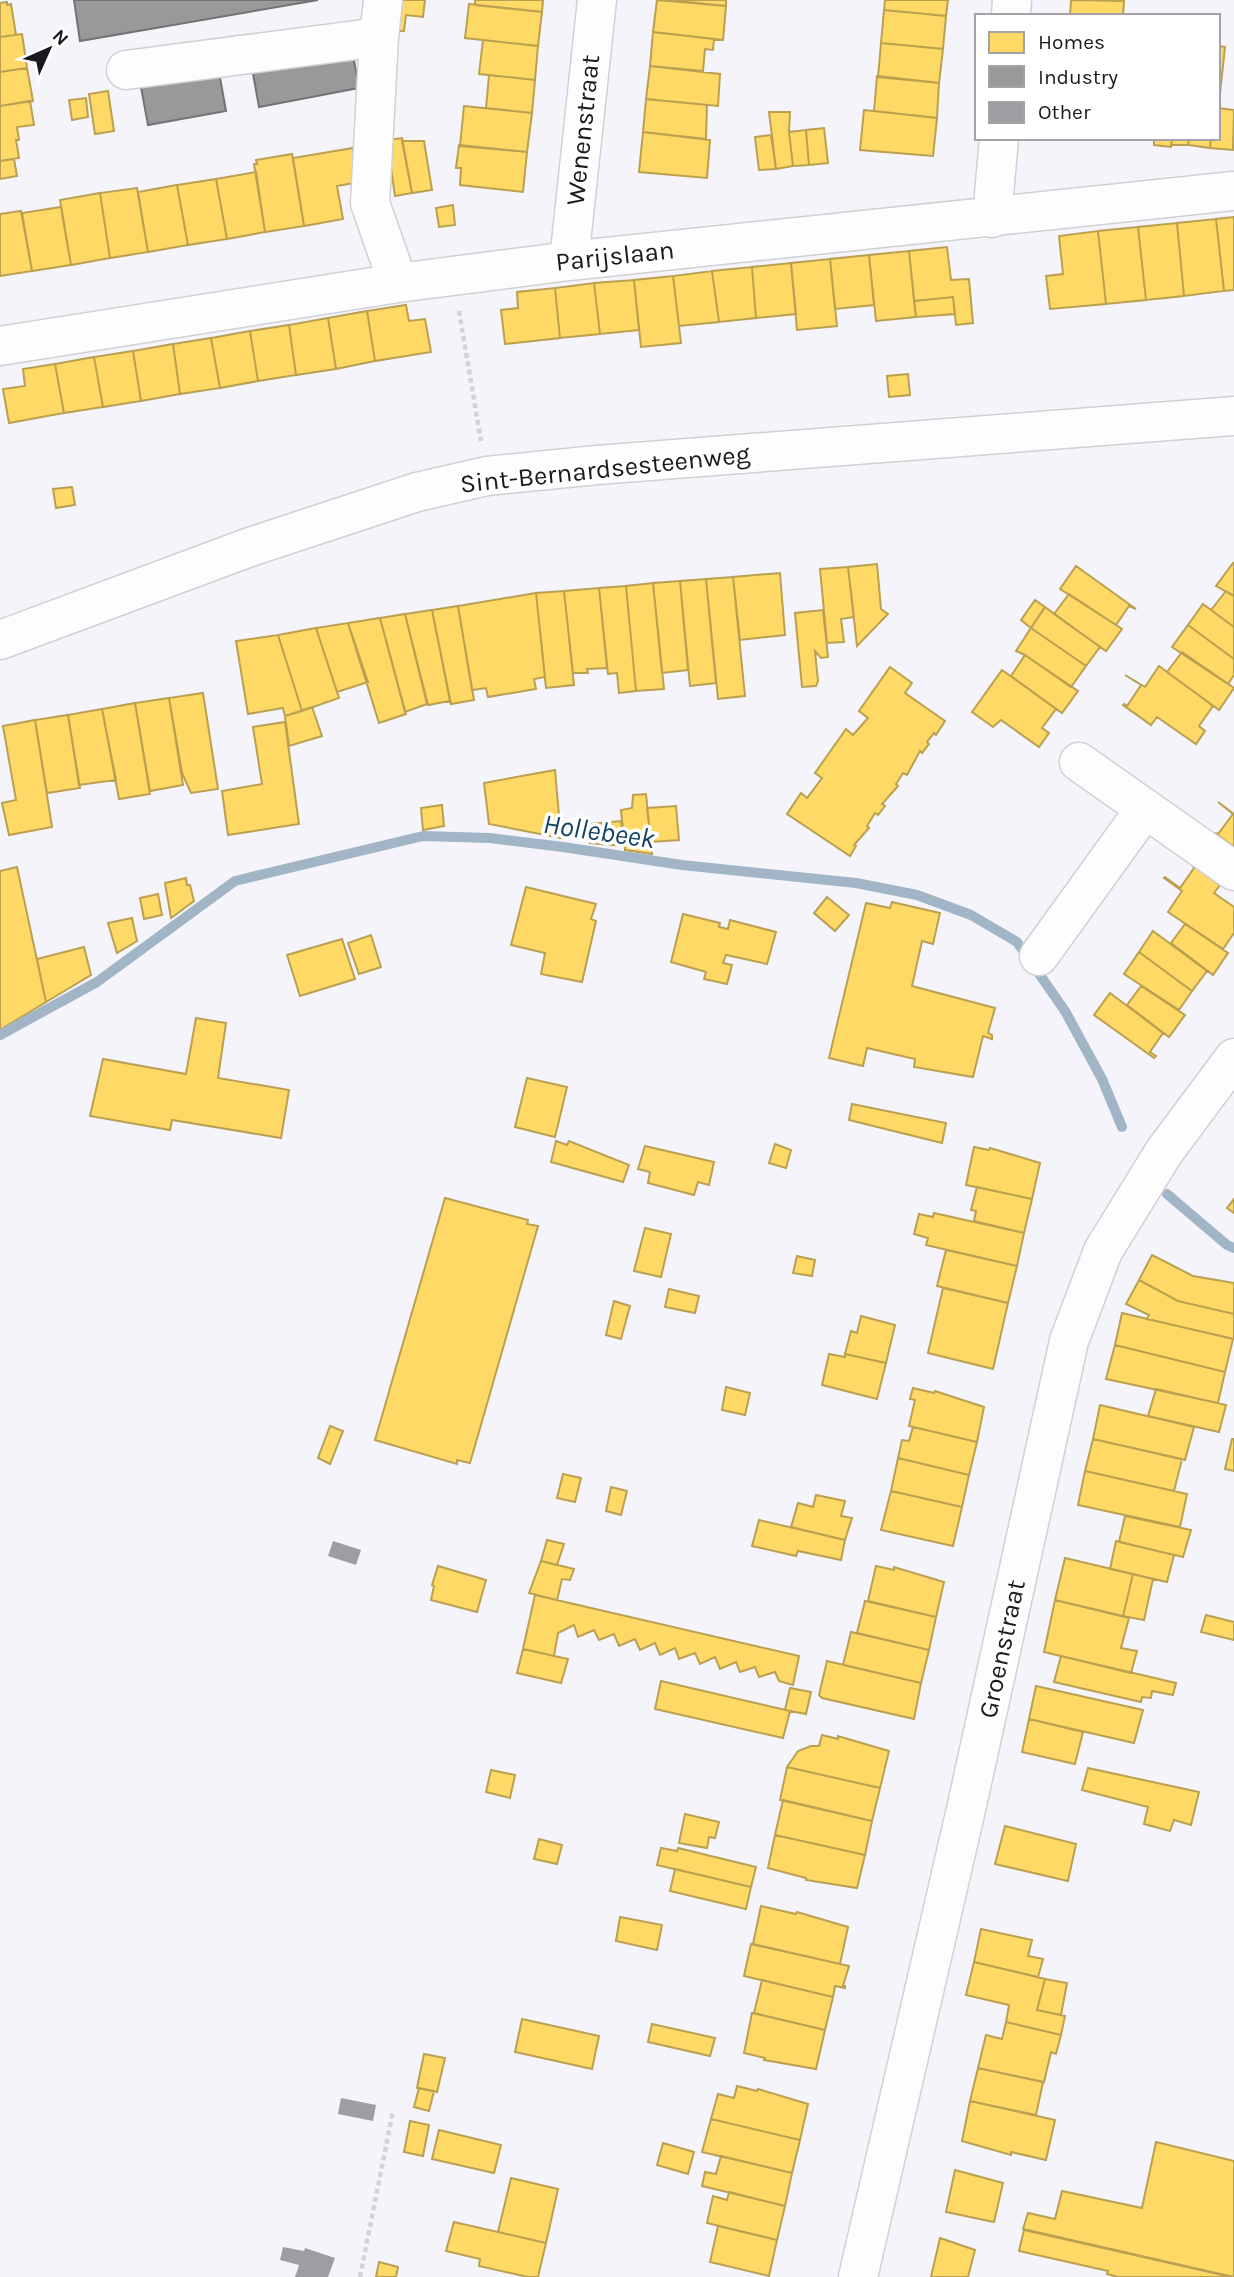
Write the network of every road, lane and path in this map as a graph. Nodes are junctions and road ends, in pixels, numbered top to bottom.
1 (597, 0) edge
2 (381, 18) edge
3 (126, 70) dead end
4 (999, 140) edge
5 (1234, 191) edge
6 (992, 218) junction
7 (569, 261) junction
8 (453, 276) junction
9 (398, 283) junction
10 (0, 346) edge
11 (1234, 416) edge
12 (487, 476) junction
13 (0, 640) edge
14 (1079, 762) dead end
15 (1145, 809) junction
16 (1234, 871) edge
17 (1039, 956) dead end
18 (1234, 1059) edge
19 (393, 2111) dead end
20 (360, 2277) edge
21 (858, 2277) edge

1 - 7 street, Wenenstraat
2 - 3 street
2 - 9 street
4 - 6 street
5 - 6 street, Parijslaan
6 - 7 street, Parijslaan
7 - 8 street, Parijslaan
8 - 9 street, Parijslaan
8 - 12 path
9 - 10 street, Parijslaan
11 - 12 street, Sint-Bernardsesteenweg
12 - 13 street, Sint-Bernardsesteenweg
14 - 15 street
15 - 16 street
15 - 17 street
18 - 21 street, Groenstraat
19 - 20 path

